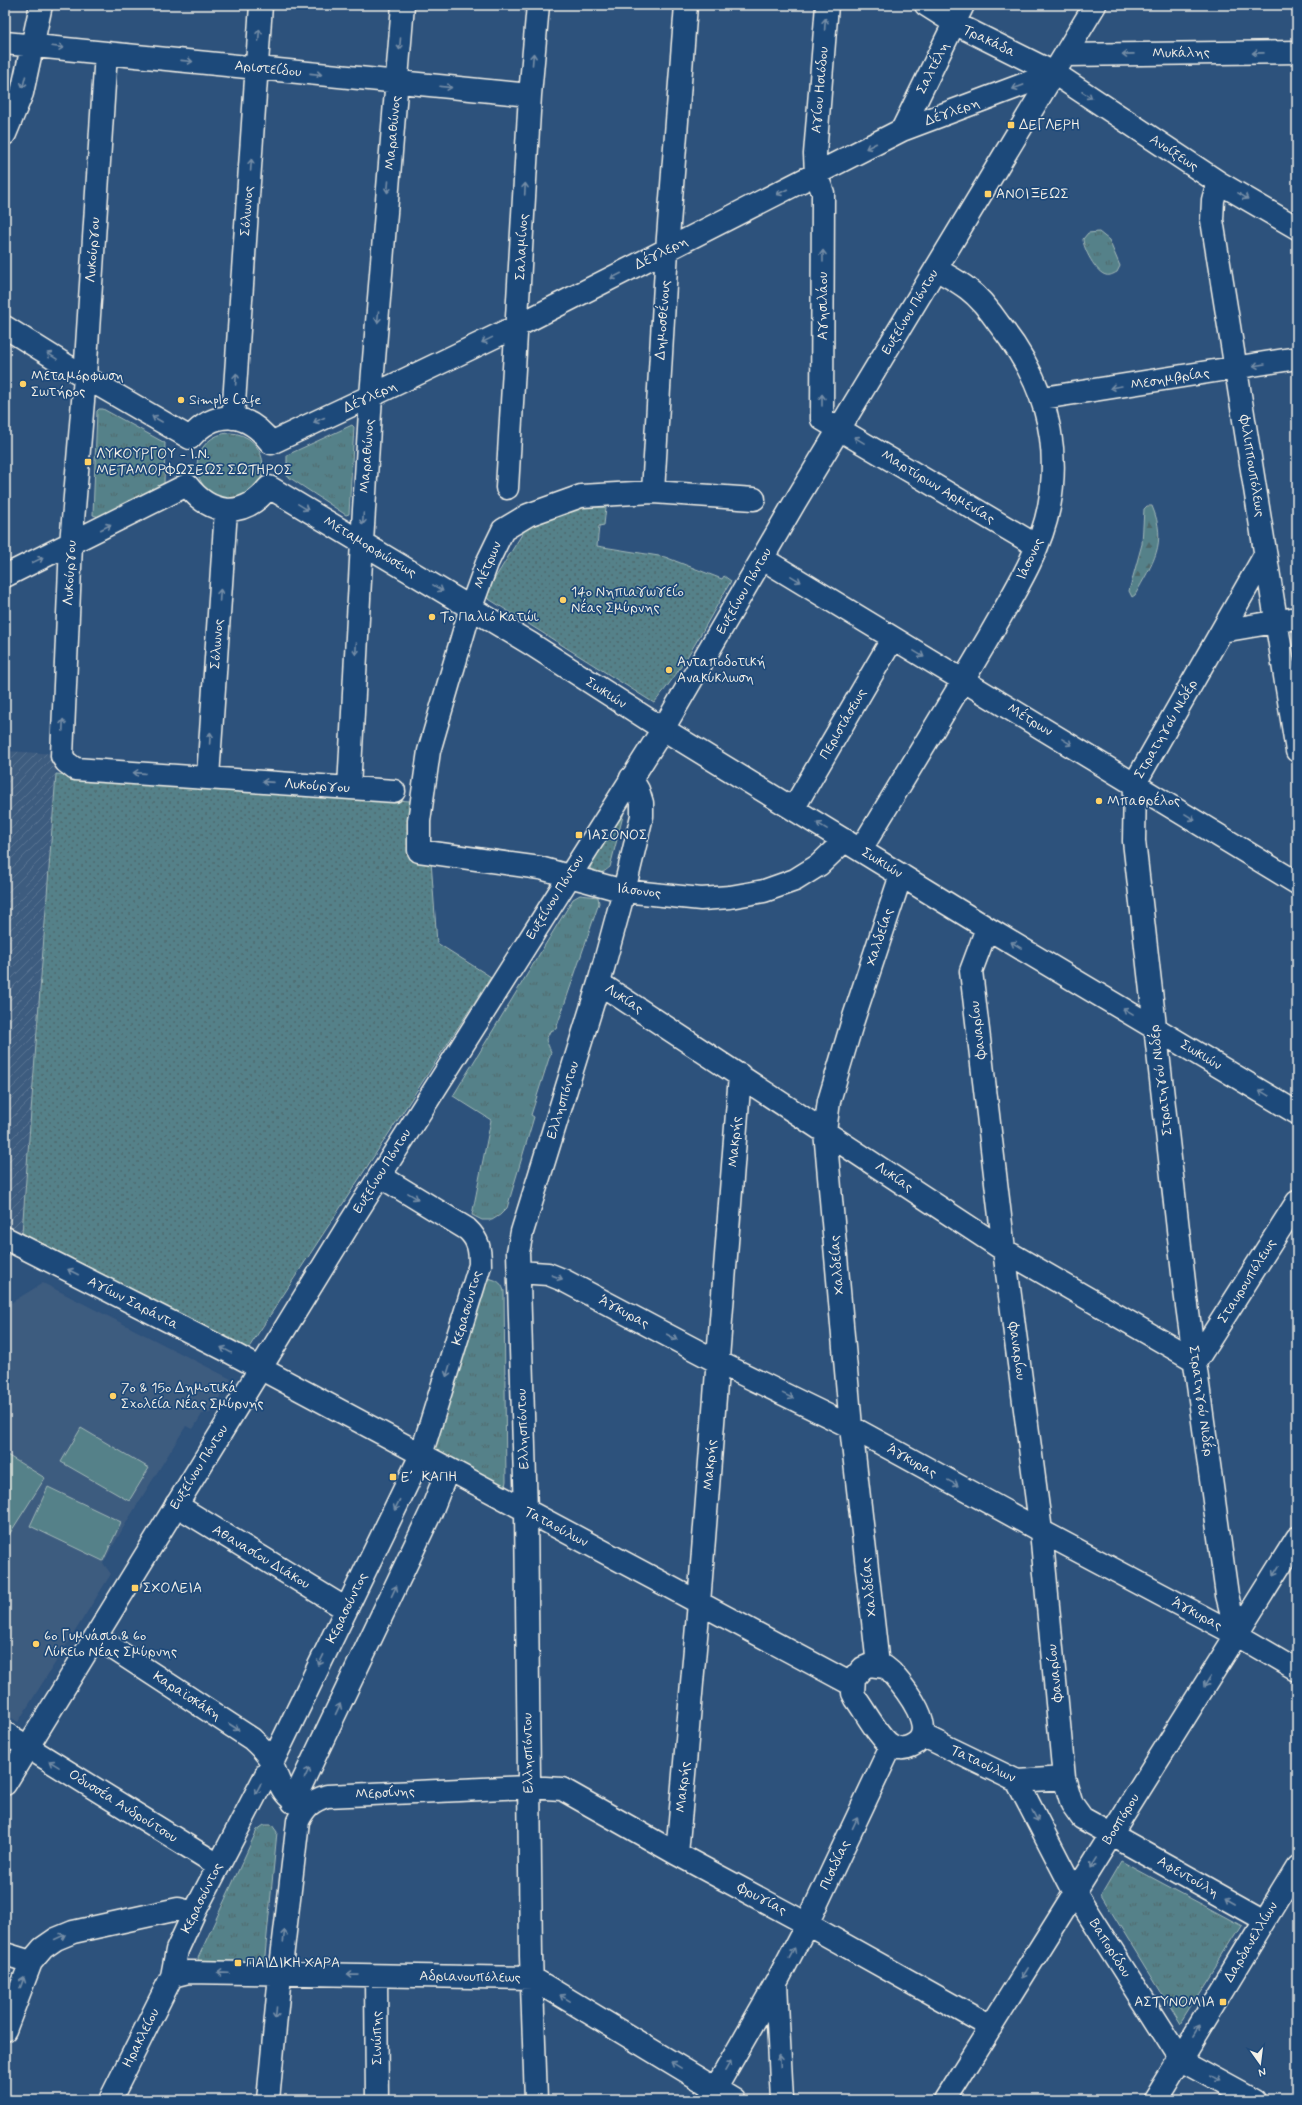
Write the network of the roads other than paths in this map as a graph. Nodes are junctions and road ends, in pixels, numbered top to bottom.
1 (41, 5) edge
2 (261, 5) edge
3 (403, 5) edge
4 (538, 5) edge
5 (686, 5) edge
6 (827, 5) edge
7 (926, 5) edge
8 (1095, 5) edge
9 (960, 15) edge
10 (5, 43) edge
11 (33, 44) junction
12 (1297, 52) edge
13 (106, 53) junction
14 (1065, 55) junction
15 (257, 68) junction
16 (1054, 73) junction
17 (397, 82) junction
18 (530, 95) junction
19 (902, 130) junction
20 (5, 134) edge
21 (816, 174) junction
22 (1218, 182) junction
23 (1297, 228) edge
24 (667, 250) junction
25 (936, 269) junction
26 (518, 326) junction
27 (5, 327) edge
28 (1297, 358) edge
29 (1237, 368) junction
30 (85, 377) junction
31 (371, 396) junction
32 (1043, 398) junction
33 (234, 418) junction
34 (840, 428) junction
35 (507, 488) dead end
36 (652, 492) junction
37 (754, 499) dead end
38 (226, 510) junction
39 (362, 542) junction
40 (71, 544) junction
41 (1037, 546) junction
42 (1265, 555) junction
43 (763, 559) junction
44 (5, 576) edge
45 (471, 607) junction
46 (1297, 618) edge
47 (1276, 621) junction
48 (1222, 631) junction
49 (893, 638) junction
50 (964, 680) junction
51 (663, 729) junction
52 (1297, 750) edge
53 (208, 777) junction
54 (631, 778) junction
55 (1135, 783) junction
56 (349, 788) junction
57 (394, 791) dead end
58 (793, 809) junction
59 (853, 844) junction
60 (419, 851) joint
61 (901, 875) junction
62 (569, 876) junction
63 (1297, 883) edge
64 (624, 891) junction
65 (987, 928) junction
66 (599, 983) junction
67 (1155, 1028) junction
68 (740, 1075) junction
69 (1297, 1113) edge
70 (825, 1132) junction
71 (380, 1176) junction
72 (1297, 1202) edge
73 (5, 1238) edge
74 (1004, 1250) junction
75 (519, 1272) junction
76 (1196, 1361) junction
77 (718, 1362) junction
78 (260, 1369) junction
79 (851, 1427) junction
80 (421, 1455) junction
81 (448, 1469) junction
82 (176, 1505) junction
83 (526, 1511) junction
84 (1041, 1531) junction
85 (1297, 1538) edge
86 (699, 1603) junction
87 (346, 1609) junction
88 (1236, 1635) junction
89 (96, 1637) junction
90 (878, 1665) junction
91 (1297, 1670) edge
92 (853, 1685) junction
93 (5, 1732) edge
94 (922, 1735) junction
95 (891, 1746) junction
96 (28, 1747) junction
97 (272, 1763) junction
98 (1064, 1778) junction
99 (1017, 1781) junction
100 (5, 1784) edge
101 (528, 1787) junction
102 (299, 1805) junction
103 (1112, 1834) junction
104 (677, 1854) junction
105 (218, 1865) junction
106 (1297, 1867) edge
107 (1075, 1893) junction
108 (194, 1913) junction
109 (1264, 1920) junction
110 (807, 1924) junction
111 (5, 1954) edge
112 (31, 1962) junction
113 (280, 1975) junction
114 (172, 1976) junction
115 (376, 1976) junction
116 (532, 1978) junction
117 (776, 1982) junction
118 (991, 2027) junction
119 (5, 2030) edge
120 (1181, 2060) junction
121 (712, 2094) edge
122 (110, 2100) edge
123 (268, 2100) edge
124 (377, 2100) edge
125 (536, 2100) edge
126 (734, 2100) edge
127 (782, 2100) edge
128 (945, 2100) edge
129 (1155, 2100) edge
130 (1254, 2100) edge

1 - 11 street
15 -> 2 street, Σόλωνος
3 -> 17 street, Μαραθώνος
18 -> 4 street, Σαλαμίνος
5 - 24 street, Δημοσθένους
21 -> 6 street, Αγίου Ησιόδου
7 - 9 street, Τρακάδα
8 - 14 street, Ευξείνου Πόντου
9 - 16 street, Τρακάδα
9 - 19 street, Σαλτέλη
10 - 11 street, Αριστείδου
11 -> 13 street, Αριστείδου
11 -> 20 street
12 -> 14 street, Μυκάλης
13 -> 15 street, Αριστείδου
13 - 30 street, Λυκούργου
14 - 16 street, Ευξείνου Πόντου
15 -> 17 street, Αριστείδου
33 -> 15 street, Σόλωνος
16 -> 19 street, Δέγλερη
16 -> 22 street, Ανοίξεως
16 - 25 street, Ευξείνου Πόντου
17 -> 18 street, Αριστείδου
17 -> 31 street, Μαραθώνος
26 -> 18 street, Σαλαμίνος
19 -> 21 street, Δέγλερη
21 -> 24 street, Δέγλερη
34 -> 21 street, Αγησιλάου
22 -> 23 street, Ανοίξεως
22 - 29 street, Φιλιππουπόλεως
24 -> 26 street, Δέγλερη
24 - 36 street, Δημοσθένους
25 - 32 street, Ιάσονος
25 - 34 street, Ευξείνου Πόντου
26 -> 31 street, Δέγλερη
26 - 35 street, Σαλαμίνος
30 -> 27 street
28 -> 29 street, Μεσημβρίας
29 -> 32 street, Μεσημβρίας
29 - 42 street, Φιλιππουπόλεως
33 -> 30 street
30 - 40 street, Λυκούργου
31 -> 33 street, Δέγλερη
31 -> 39 street, Μαραθώνος
32 - 41 street, Ιάσονος
41 -> 34 street, Μαρτύρων Αρμενίας
34 - 43 street, Ευξείνου Πόντου
36 - 37 street, Μέτρων
36 - 45 street, Μέτρων
38 -> 39 street, Μεταμορφώσεως
40 -> 38 street
53 -> 38 street, Σόλωνος
39 -> 45 street, Μεταμορφώσεως
39 -> 56 street, Μαραθώνος
44 -> 40 street
53 -> 40 street, Λυκούργου
41 - 50 street, Ιάσονος
42 - 47 street, Φιλιππουπόλεως
42 - 48 street, Στρατηγού Νιδέρ
43 -> 49 street, Μέτρων
43 - 51 street, Ευξείνου Πόντου
45 - 51 street, Σωκιών
45 - 60 street, Μέτρων
46 - 47 street
47 - 48 street
47 - 52 street, Φιλιππουπόλεως
48 - 55 street, Στρατηγού Νιδέρ
49 -> 50 street, Μέτρων
49 - 58 street, Περιστάσεως
50 -> 55 street, Μέτρων
50 - 59 street, Ιάσονος
51 - 54 street, Ευξείνου Πόντου
51 - 58 street, Σωκιών
56 -> 53 street, Λυκούργου
54 - 62 street, Ευξείνου Πόντου
54 - 64 street, Ελλησπόντου
55 -> 63 street, Μέτρων
55 - 67 street, Στρατηγού Νιδέρ
56 - 57 street, Λυκούργου
59 -> 58 street, Σωκιών
59 - 61 street, Σωκιών
59 - 64 street, Ιάσονος
60 - 62 street, Ιάσονος
61 - 65 street, Σωκιών
61 - 70 street, Χαλδείας
62 - 64 street, Ιάσονος
62 - 71 street, Ευξείνου Πόντου
64 - 66 street, Ελλησπόντου
67 -> 65 street, Σωκιών
65 - 74 street, Φαναρίου
66 - 68 street, Λυκίας
66 - 75 street, Ελλησπόντου
69 -> 67 street, Σωκιών
67 - 76 street, Στρατηγού Νιδέρ
68 - 70 street, Λυκίας
68 - 77 street, Μακρής
70 - 74 street, Λυκίας
70 - 79 street, Χαλδείας
71 - 78 street, Ευξείνου Πόντου
71 -> 80 street, Κερασούντος
72 - 76 street, Σταυρουπόλεως
78 -> 73 street, Αγίων Σαράντα
74 - 76 street, Λυκίας
74 - 84 street, Φαναρίου
75 -> 77 street, Άγκυρας
75 - 83 street, Ελλησπόντου
76 - 88 street, Στρατηγού Νιδέρ
77 -> 79 street, Άγκυρας
77 - 86 street, Μακρής
78 - 80 street, Ταταούλων
78 - 82 street, Ευξείνου Πόντου
79 -> 84 street, Άγκυρας
79 - 90 street, Χαλδείας
80 - 81 street, Ταταούλων
80 -> 87 street, Κερασούντος
81 - 83 street, Ταταούλων
102 -> 81 street
82 - 87 street, Αθανασίου Διάκου
82 - 89 street, Ευξείνου Πόντου
83 - 86 street, Ταταούλων
83 - 101 street, Ελλησπόντου
84 - 88 street, Άγκυρας
84 - 98 street, Φαναρίου
85 -> 88 street, Βοσπόρου
86 - 92 street, Ταταούλων
86 - 104 street, Μακρής
87 -> 97 street, Κερασούντος
88 - 91 street, Άγκυρας
88 -> 103 street, Βοσπόρου
89 - 96 street, Ευξείνου Πόντου
89 -> 97 street, Καραϊσκάκη
90 - 92 street
90 - 94 street
92 - 95 street
93 - 96 street, Οδυσσέα Ανδρούτσου
94 - 95 street
94 - 99 street, Ταταούλων
110 -> 95 street, Πισιδίας
96 - 100 street, Ευξείνου Πόντου
105 -> 96 street, Οδυσσέα Ανδρούτσου
97 - 102 street
97 -> 105 street, Κερασούντος
98 - 99 street, Ταταούλων
98 - 103 street
99 -> 107 street, Βαπορίδου
101 - 102 street, Μερσίνης
101 - 104 street, Φρυγίας
101 - 116 street, Ελλησπόντου
113 -> 102 street
103 -> 107 street, Βοσπόρου
109 -> 103 street, Αφεντούλη
104 - 110 street, Φρυγίας
105 - 108 street, Κερασούντος
106 - 109 street, Δαρδανελλίων
107 -> 118 street, Βοσπόρου
107 - 120 street, Βαπορίδου
112 -> 108 street
108 - 114 street, Κερασούντος
120 -> 109 street, Δαρδανελλίων
117 -> 110 street, Πισιδίας
110 - 118 street, Φρυγίας
111 - 112 street
119 -> 112 street
113 -> 114 street, Αδριανουπόλεως
115 -> 113 street, Αδριανουπόλεως
113 -> 123 street
114 - 122 street, Ηρακλείου
115 - 116 street, Αδριανουπόλεως
115 - 124 street, Σινώπης
121 -> 116 street, Αδριανουπόλεως
116 - 125 street, Ελλησπόντου
121 -> 117 street, Πισιδίας
127 -> 117 street
118 - 128 street, Βοσπόρου
120 - 129 street, Δαρδανελλίων
120 -> 130 street, Βαπορίδου
121 - 126 street, Αδριανουπόλεως

